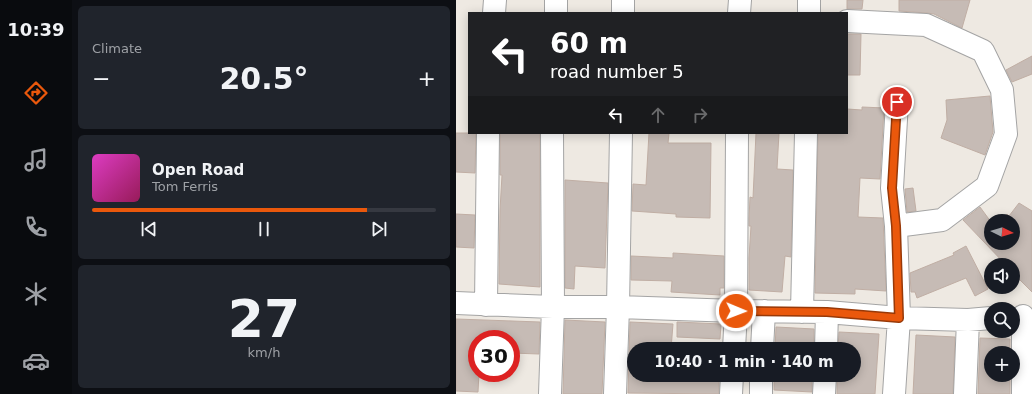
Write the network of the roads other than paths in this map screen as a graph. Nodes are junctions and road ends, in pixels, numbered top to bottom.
1 (495, 0) edge
2 (556, 0) edge
3 (623, 0) edge
4 (740, 0) edge
5 (809, 0) edge
6 (494, 12) edge
7 (556, 12) edge
8 (623, 12) edge
9 (739, 12) edge
10 (809, 12) edge
11 (848, 21) edge
12 (897, 102) dead end
13 (488, 134) edge
14 (552, 134) edge
15 (621, 134) edge
16 (737, 134) edge
17 (806, 134) edge
18 (896, 226) junction
19 (456, 303) edge
20 (486, 305) junction
21 (553, 306) junction
22 (618, 307) junction
23 (736, 311) junction
24 (764, 311) junction
25 (802, 312) junction
26 (827, 312) junction
27 (1023, 317) edge
28 (899, 318) junction
29 (984, 319) edge
30 (968, 320) junction
31 (734, 342) edge
32 (762, 342) edge
33 (826, 342) edge
34 (732, 382) edge
35 (761, 382) edge
36 (825, 382) edge
37 (550, 394) edge
38 (615, 394) edge
39 (731, 394) edge
40 (761, 394) edge
41 (824, 394) edge
42 (894, 394) edge
43 (965, 394) edge
44 (1023, 394) edge

1 - 6 street
2 - 7 street
3 - 8 street
4 - 9 street
5 - 10 street
11 - 18 street
12 - 18 street
13 - 20 street
14 - 21 street
15 - 22 street
16 - 23 street
17 - 25 street
18 - 28 street
19 - 20 street
20 - 21 street
21 - 22 street
21 - 37 street
22 - 23 street
22 - 38 street
23 - 24 street
23 - 31 street
24 - 25 street
24 - 32 street
25 - 26 street
26 - 28 street
26 - 33 street
27 - 44 street
28 - 30 street
28 - 42 street
29 - 30 street
30 - 43 street
34 - 39 street
35 - 40 street
36 - 41 street

